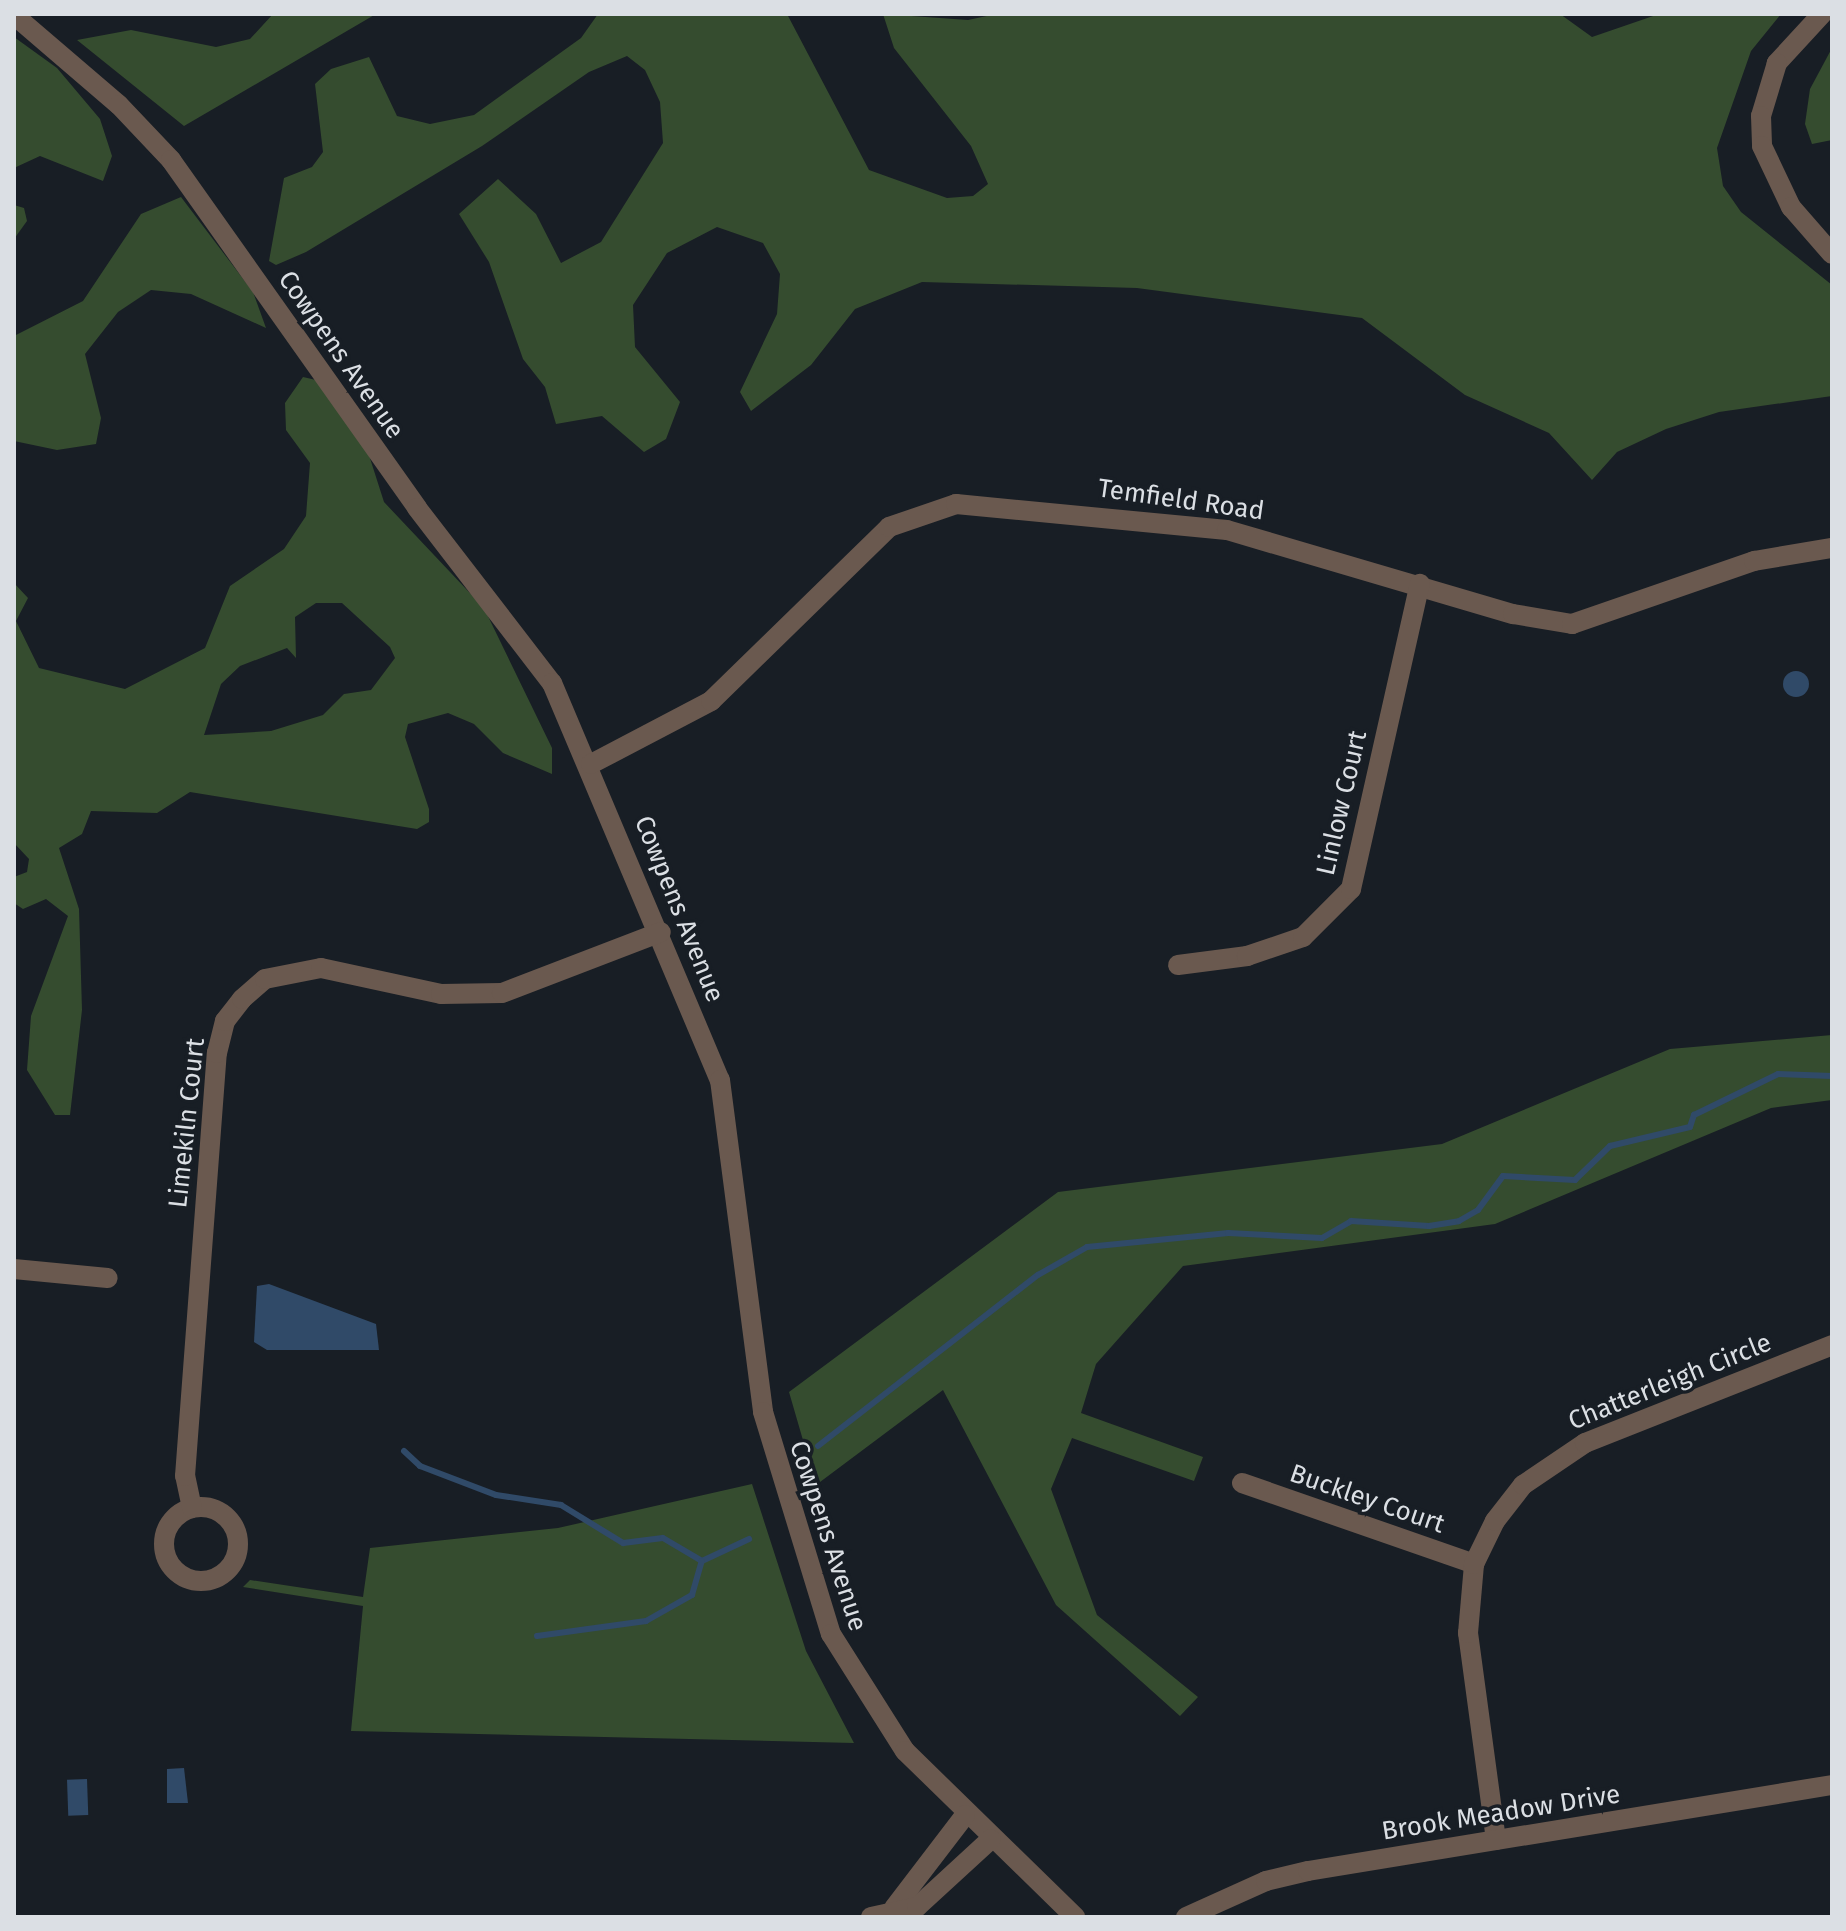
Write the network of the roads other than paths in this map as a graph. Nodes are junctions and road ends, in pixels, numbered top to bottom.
1 (1822, 14) edge
2 (14, 15) edge
3 (1832, 254) edge
4 (1832, 548) edge
5 (1420, 584) junction
6 (591, 764) junction
7 (661, 932) junction
8 (1178, 965) dead end
9 (14, 1269) edge
10 (108, 1278) dead end
11 (1832, 1345) edge
12 (1242, 1483) dead end
13 (192, 1508) dead end
14 (1474, 1564) junction
15 (1832, 1785) edge
16 (965, 1815) junction
17 (991, 1839) junction
18 (1496, 1840) junction
19 (894, 1908) junction
20 (871, 1917) edge
21 (1075, 1917) edge
22 (1186, 1917) edge

1 - 3 street
2 - 6 street, Cowpens Avenue
4 - 5 street, Temfield Road
5 - 6 street, Temfield Road
5 - 8 street, Linlow Court
6 - 7 street, Cowpens Avenue
7 - 13 street, Limekiln Court
7 - 16 street, Cowpens Avenue
9 - 10 street
11 - 14 street, Chatterleigh Circle
12 - 14 street, Buckley Court
14 - 18 street, Chatterleigh Circle
15 - 18 street, Brook Meadow Drive
16 - 17 street, Cowpens Avenue
16 - 19 street
17 - 19 street
17 - 21 street, Cowpens Avenue
18 - 22 street, Brook Meadow Drive
19 - 20 street

